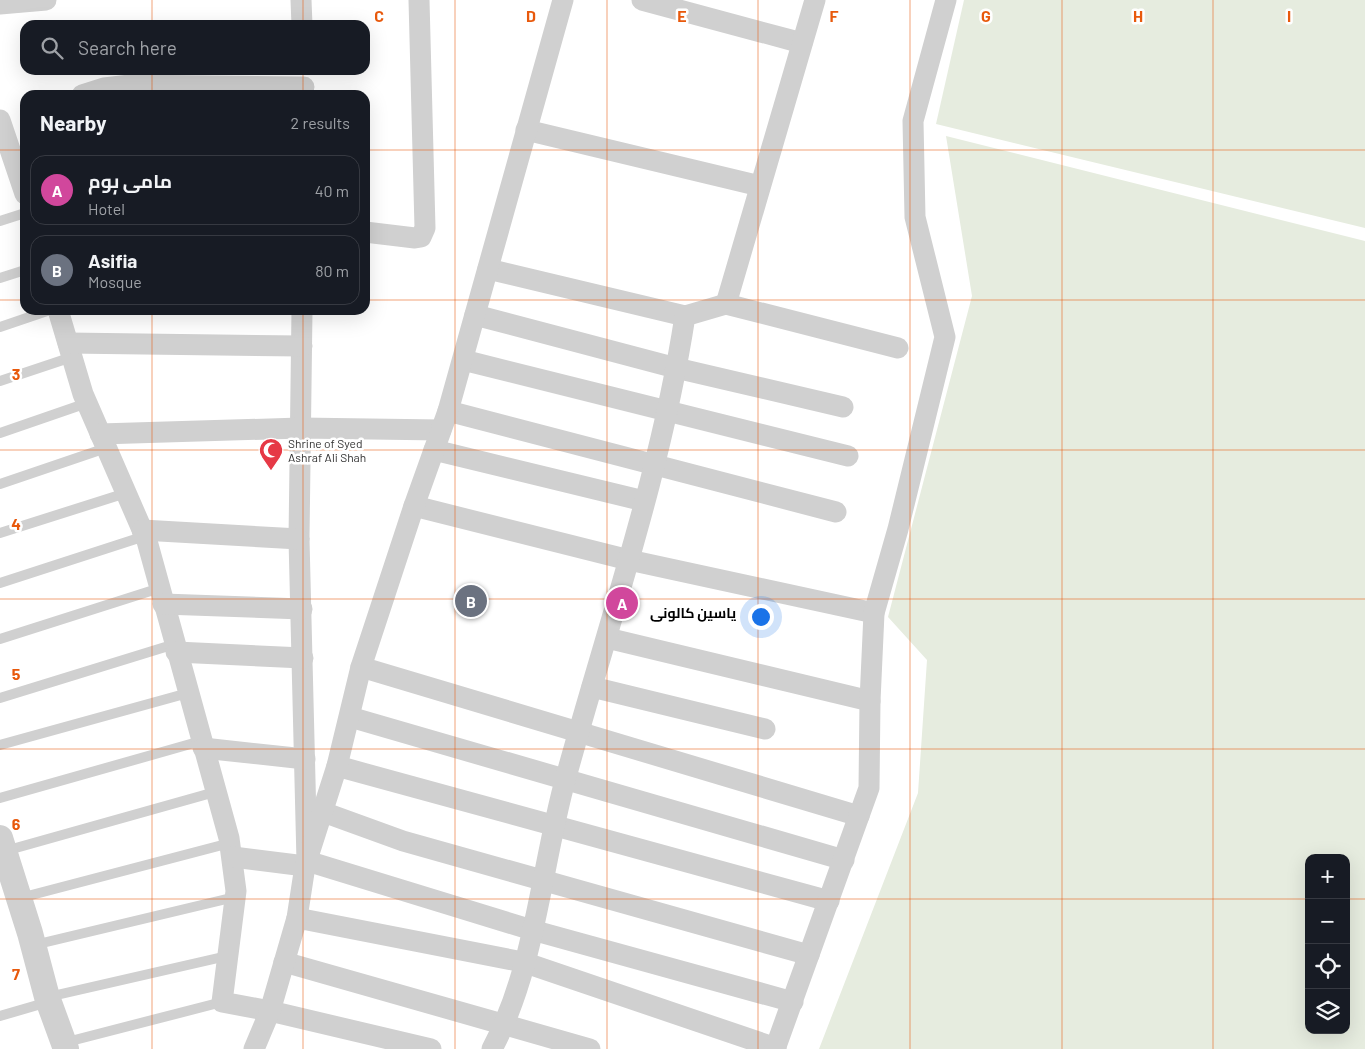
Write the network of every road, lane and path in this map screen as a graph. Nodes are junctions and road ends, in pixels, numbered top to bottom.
1 (46, 0) edge
2 (301, 0) edge
3 (419, 0) edge
4 (563, 0) edge
5 (642, 0) edge
6 (815, 0) edge
7 (946, 0) edge
8 (0, 4) edge
9 (302, 20) edge
10 (802, 43) junction
11 (304, 84) edge
12 (98, 90) edge
13 (11, 129) edge
14 (526, 130) junction
15 (19, 175) edge
16 (760, 186) junction
17 (20, 215) edge
18 (0, 221) edge
19 (370, 233) edge
20 (488, 268) junction
21 (20, 272) edge
22 (0, 278) edge
23 (726, 304) junction
24 (35, 315) edge
25 (60, 315) edge
26 (302, 315) edge
27 (475, 315) junction
28 (685, 316) junction
29 (0, 327) edge
30 (302, 346) junction
31 (898, 348) dead end
32 (70, 350) junction
33 (463, 360) junction
34 (676, 368) junction
35 (0, 381) edge
36 (87, 403) junction
37 (843, 407) dead end
38 (666, 412) junction
39 (445, 420) junction
40 (300, 428) junction
41 (0, 433) edge
42 (103, 441) junction
43 (434, 450) junction
44 (848, 456) dead end
45 (654, 464) junction
46 (0, 484) edge
47 (126, 493) junction
48 (644, 501) junction
49 (414, 506) junction
50 (836, 512) dead end
51 (0, 533) edge
52 (143, 533) junction
53 (299, 539) junction
54 (629, 560) junction
55 (0, 583) edge
56 (162, 596) junction
57 (302, 609) junction
58 (874, 613) junction
59 (607, 638) junction
60 (0, 639) edge
61 (176, 648) junction
62 (303, 658) junction
63 (361, 667) junction
64 (592, 687) junction
65 (188, 693) junction
66 (0, 698) edge
67 (870, 701) junction
68 (350, 716) junction
69 (766, 729) dead end
70 (580, 733) junction
71 (202, 744) junction
72 (0, 745) edge
73 (305, 759) junction
74 (337, 766) junction
75 (566, 778) junction
76 (215, 792) junction
77 (0, 798) edge
78 (323, 812) junction
79 (859, 816) junction
80 (554, 826) junction
81 (2, 845) edge
82 (231, 850) junction
83 (844, 860) junction
84 (306, 864) junction
85 (545, 880) junction
86 (235, 897) junction
87 (19, 898) junction
88 (829, 901) junction
89 (297, 918) junction
90 (532, 930) junction
91 (33, 946) junction
92 (809, 955) junction
93 (227, 956) junction
94 (284, 962) junction
95 (524, 962) junction
96 (47, 999) junction
97 (222, 1002) junction
98 (792, 1002) junction
99 (270, 1011) junction
100 (0, 1016) edge
101 (506, 1024) junction
102 (65, 1046) edge
103 (257, 1048) edge
104 (431, 1049) edge
105 (492, 1049) edge
106 (590, 1049) edge
107 (776, 1049) edge

1 - 8 street
2 - 9 street
3 - 19 street
4 - 14 street
5 - 10 street
6 - 10 street
7 - 58 street
10 - 16 street
11 - 12 street
13 - 15 street
14 - 16 street
14 - 20 street
16 - 23 street
17 - 18 lane
20 - 27 street
20 - 28 street
21 - 22 lane
23 - 28 street
23 - 31 street
24 - 29 lane
25 - 32 street
26 - 30 street
27 - 33 street
27 - 34 street
28 - 34 street
30 - 32 street
30 - 40 street
32 - 35 lane
32 - 36 street
33 - 38 street
33 - 39 street
34 - 37 street
34 - 38 street
36 - 41 lane
36 - 42 street
38 - 44 street
38 - 45 street
39 - 40 street
39 - 43 street
39 - 45 street
40 - 42 street
40 - 53 street
42 - 46 lane
42 - 47 street
43 - 48 street
43 - 49 street
45 - 48 street
45 - 50 street
47 - 51 lane
47 - 52 street
48 - 54 street
49 - 54 street
49 - 63 street
52 - 53 street
52 - 55 lane
52 - 56 street
53 - 57 street
54 - 58 street
54 - 59 street
56 - 57 street
56 - 60 lane
56 - 61 street
57 - 62 street
58 - 67 street
59 - 64 street
59 - 67 street
61 - 62 street
61 - 65 street
61 - 66 lane
62 - 73 street
63 - 68 street
63 - 70 street
64 - 69 street
64 - 70 street
65 - 71 street
65 - 72 lane
67 - 79 street
68 - 74 street
68 - 75 street
70 - 75 street
70 - 79 street
71 - 73 street
71 - 76 street
71 - 77 lane
73 - 84 street
74 - 78 street
74 - 80 street
75 - 80 street
75 - 83 street
76 - 81 lane
76 - 82 street
78 - 84 street
78 - 85 street
79 - 83 street
80 - 85 street
80 - 88 street
81 - 87 street
82 - 84 street
82 - 86 street
82 - 87 lane
83 - 88 street
84 - 89 street
84 - 90 street
85 - 90 street
85 - 92 street
86 - 91 lane
86 - 93 street
87 - 91 street
88 - 92 street
89 - 94 street
89 - 95 street
90 - 95 street
90 - 98 street
91 - 96 street
92 - 98 street
93 - 96 lane
93 - 97 street
94 - 99 street
94 - 101 street
95 - 101 street
95 - 107 street
96 - 100 lane
96 - 102 street
97 - 99 street
97 - 102 lane
98 - 107 street
99 - 103 street
99 - 104 street
101 - 105 street
101 - 106 street

